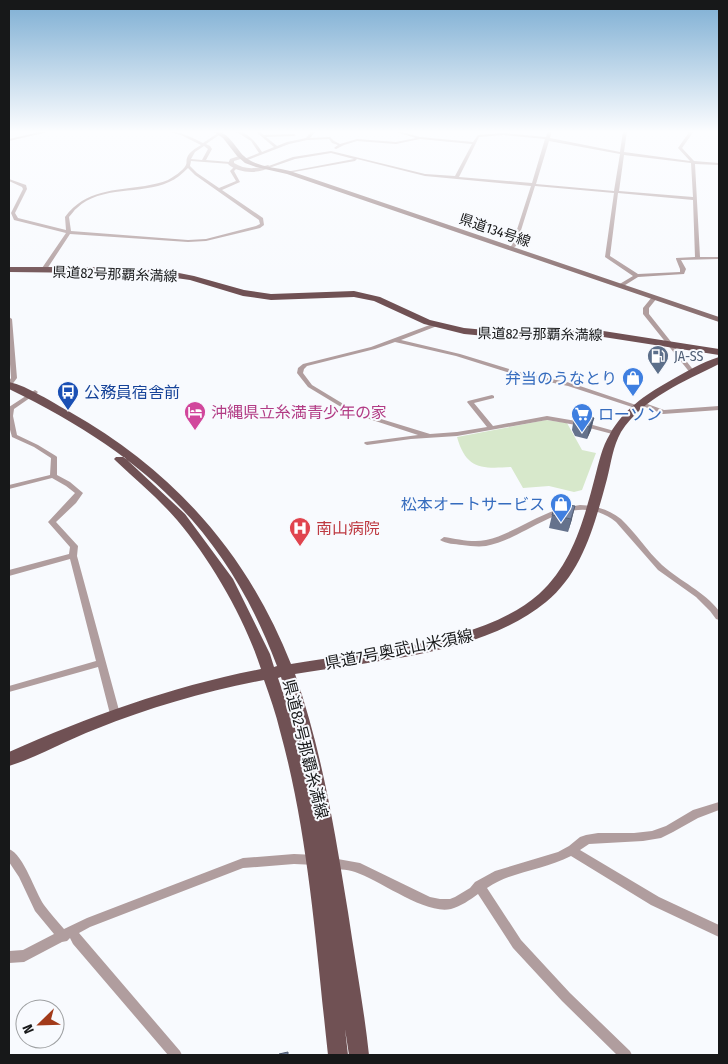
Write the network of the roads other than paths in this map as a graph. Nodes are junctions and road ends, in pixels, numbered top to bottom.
1 (11, 181) edge
2 (169, 181) edge
3 (206, 181) edge
4 (237, 181) edge
5 (313, 181) edge
6 (486, 181) edge
7 (535, 181) edge
8 (618, 181) edge
9 (694, 181) edge
10 (534, 185) junction
11 (220, 190) junction
12 (616, 192) junction
13 (695, 199) junction
14 (11, 213) edge
15 (69, 232) junction
16 (510, 249) junction
17 (698, 258) junction
18 (719, 258) edge
19 (9, 270) edge
20 (43, 272) junction
21 (637, 276) junction
22 (620, 286) junction
23 (654, 298) junction
24 (9, 319) edge
25 (719, 320) edge
26 (435, 325) junction
27 (395, 340) junction
28 (670, 345) junction
29 (719, 352) edge
30 (719, 360) edge
31 (693, 373) junction
32 (9, 388) edge
33 (29, 396) junction
34 (492, 397) dead end
35 (640, 405) junction
36 (719, 408) edge
37 (9, 416) edge
38 (491, 428) junction
39 (616, 434) junction
40 (430, 436) junction
41 (367, 443) dead end
42 (53, 476) junction
43 (9, 487) edge
44 (592, 508) junction
45 (444, 540) dead end
46 (73, 556) junction
47 (9, 572) edge
48 (719, 617) edge
49 (100, 663) junction
50 (279, 672) junction
51 (9, 689) edge
52 (115, 714) junction
53 (9, 759) edge
54 (719, 806) edge
55 (571, 850) junction
56 (9, 854) edge
57 (324, 861) junction
58 (479, 886) junction
59 (719, 931) edge
60 (67, 934) junction
61 (9, 957) edge
62 (176, 1055) edge
63 (338, 1055) edge
64 (359, 1055) edge
65 (626, 1055) edge

1 - 14 street
2 - 15 street
3 - 11 street
4 - 11 street
5 - 16 main road, 県道134号線
6 - 10 street
7 - 10 street
8 - 12 street
9 - 13 street
10 - 12 street
10 - 16 street
11 - 15 street
12 - 13 street
12 - 21 street
13 - 17 street
14 - 15 street
15 - 20 street
16 - 22 main road, 県道134号線
17 - 18 street
17 - 21 street
19 - 20 main road, 県道82号那覇糸満線
20 - 26 main road, 県道82号那覇糸満線
21 - 22 street
22 - 23 main road, 県道134号線
23 - 25 main road, 県道134号線
23 - 28 street
24 - 32 street
26 - 27 street
26 - 28 main road, 県道82号那覇糸満線
27 - 35 street
27 - 40 street
28 - 29 main road, 県道82号那覇糸満線
28 - 31 street
30 - 31 main road, 県道7号奥武山米須線
31 - 35 main road, 県道7号奥武山米須線
32 - 33 main road, 県道82号那覇糸満線
33 - 37 street
33 - 50 main road, 県道82号那覇糸満線
34 - 38 street
35 - 36 street
35 - 39 main road, 県道7号奥武山米須線
37 - 42 street
38 - 39 street
38 - 40 street
39 - 44 main road, 県道7号奥武山米須線
40 - 41 street
42 - 43 street
42 - 46 street
44 - 45 street
44 - 48 street
44 - 50 main road, 県道7号奥武山米須線
46 - 47 street
46 - 49 street
49 - 51 street
49 - 52 street
50 - 52 main road, 県道7号奥武山米須線
50 - 57 main road, 県道82号那覇糸満線
52 - 53 main road, 県道7号奥武山米須線
54 - 55 street
55 - 58 street
55 - 59 street
56 - 60 street
57 - 58 street
57 - 60 street
57 - 63 main road, 県道82号那覇糸満線
57 - 64 main road, 県道82号那覇糸満線
58 - 65 street
60 - 61 street
60 - 62 street

